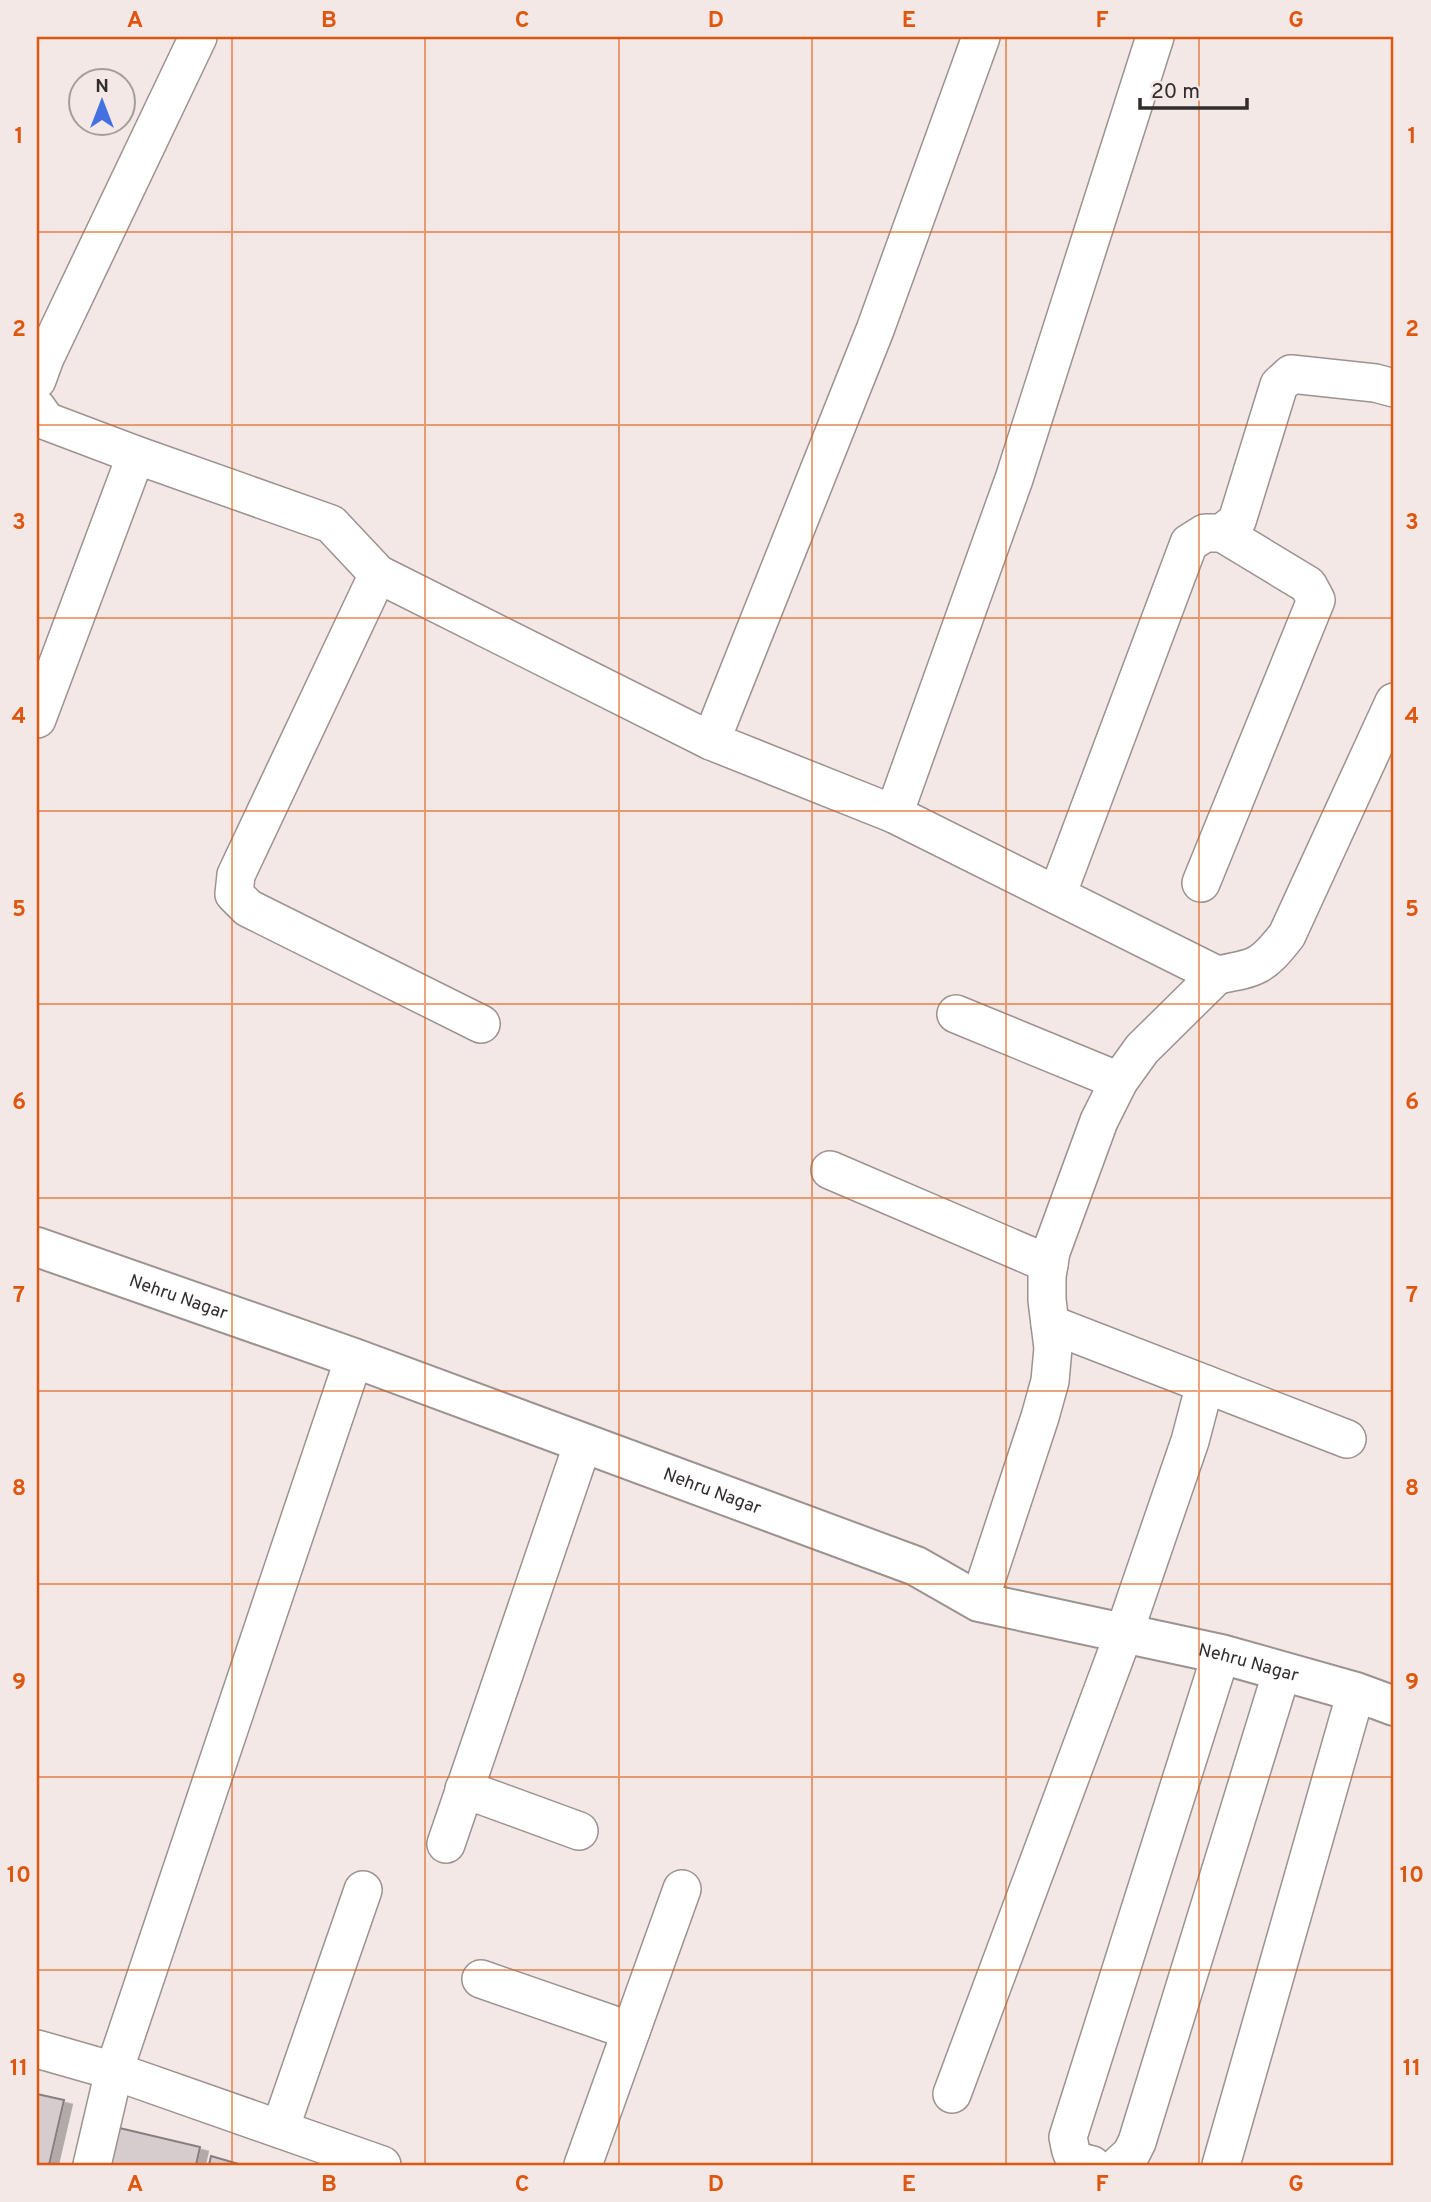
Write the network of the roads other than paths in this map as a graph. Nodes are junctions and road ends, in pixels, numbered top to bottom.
1 (198, 37) edge
2 (981, 37) edge
3 (1155, 37) edge
4 (37, 380) edge
5 (1394, 388) edge
6 (37, 408) edge
7 (136, 455) junction
8 (1222, 533) junction
9 (378, 574) junction
10 (1394, 702) edge
11 (37, 719) edge
12 (711, 741) junction
13 (894, 814) junction
14 (1201, 883) dead end
15 (1057, 895) junction
16 (1217, 975) junction
17 (956, 1014) dead end
18 (481, 1024) dead end
19 (1119, 1082) junction
20 (830, 1170) dead end
21 (37, 1247) edge
22 (1049, 1264) junction
23 (1050, 1324) junction
24 (354, 1358) junction
25 (1205, 1384) junction
26 (1347, 1439) dead end
27 (583, 1443) junction
28 (979, 1602) junction
29 (1124, 1633) junction
30 (1221, 1654) junction
31 (1282, 1671) junction
32 (1356, 1692) junction
33 (1394, 1706) edge
34 (464, 1789) junction
35 (579, 1831) dead end
36 (446, 1844) dead end
37 (363, 1889) dead end
38 (682, 1889) dead end
39 (481, 1979) dead end
40 (631, 2031) junction
41 (37, 2049) edge
42 (114, 2071) junction
43 (952, 2094) dead end
44 (280, 2129) junction
45 (92, 2165) edge
46 (382, 2165) edge
47 (583, 2165) edge
48 (1093, 2165) edge
49 (1119, 2165) edge
50 (1220, 2165) edge

1 - 4 street
2 - 12 street
3 - 13 street
5 - 8 street
6 - 7 street
7 - 9 street
7 - 11 street
8 - 14 street
8 - 15 street
9 - 12 street
9 - 18 street
10 - 16 street
12 - 13 street
13 - 15 street
15 - 16 street
16 - 19 street
17 - 19 street
19 - 22 street
20 - 22 street
21 - 24 street, Nehru Nagar
22 - 23 street
23 - 25 street
23 - 28 street
24 - 27 street, Nehru Nagar
24 - 42 street
25 - 26 street
25 - 29 street
27 - 28 street, Nehru Nagar
27 - 34 street
28 - 29 street, Nehru Nagar
29 - 30 street, Nehru Nagar
29 - 43 street
30 - 31 street, Nehru Nagar
30 - 48 street
31 - 32 street, Nehru Nagar
31 - 49 street
32 - 33 street, Nehru Nagar
32 - 50 street
34 - 35 street
34 - 36 street
37 - 44 street
38 - 40 street
39 - 40 street
40 - 47 street
41 - 42 street
42 - 44 street
42 - 45 street
44 - 46 street

